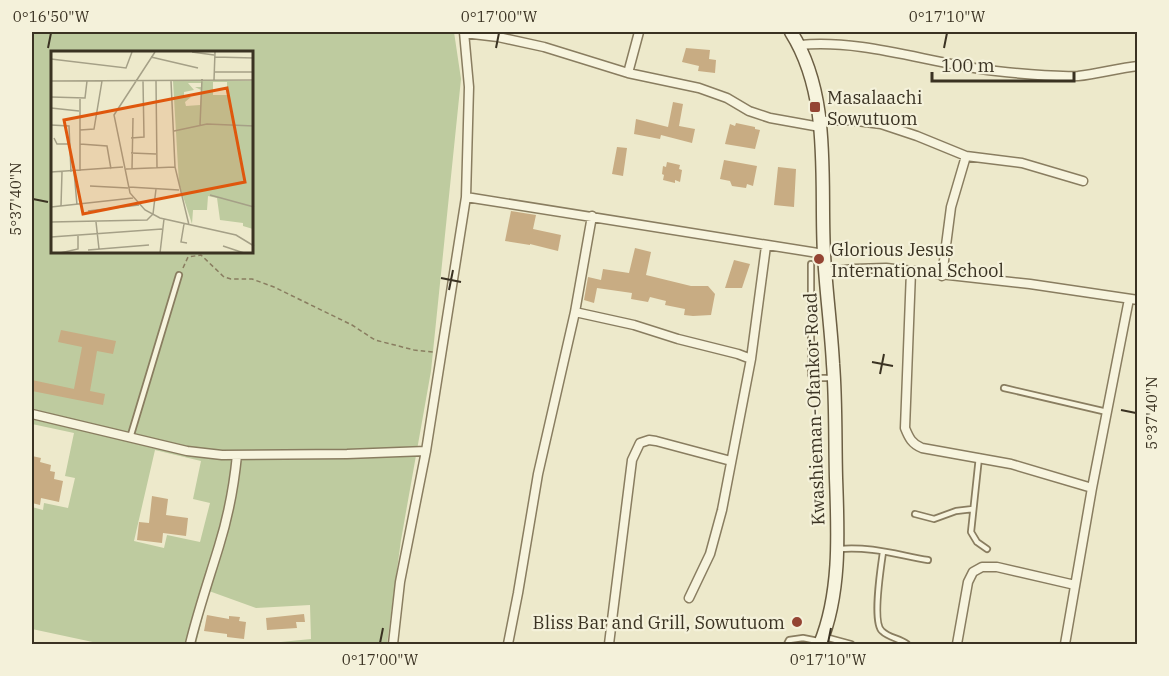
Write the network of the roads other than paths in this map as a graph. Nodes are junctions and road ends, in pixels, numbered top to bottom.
1 (464, 32) edge
2 (639, 32) edge
3 (791, 32) edge
4 (800, 45) junction
5 (1137, 66) edge
6 (628, 73) junction
7 (820, 124) junction
8 (966, 156) junction
9 (1083, 181) dead end
10 (466, 197) junction
11 (592, 216) junction
12 (766, 246) junction
13 (824, 254) junction
14 (811, 264) dead end
15 (911, 271) junction
16 (826, 272) junction
17 (180, 275) road end
18 (942, 276) junction
19 (1133, 299) edge
20 (575, 312) junction
21 (751, 359) junction
22 (834, 378) junction
23 (1004, 388) dead end
24 (1107, 412) junction
25 (32, 414) edge
26 (130, 438) junction
27 (426, 451) junction
28 (237, 455) junction
29 (979, 457) junction
30 (731, 461) junction
31 (1092, 488) junction
32 (973, 509) junction
33 (915, 514) dead end
34 (837, 549) junction
35 (987, 549) dead end
36 (883, 552) junction
37 (928, 560) dead end
38 (1075, 585) junction
39 (689, 598) dead end
40 (821, 641) edge
41 (190, 645) edge
42 (393, 645) edge
43 (508, 645) edge
44 (609, 645) edge
45 (787, 645) edge
46 (851, 645) edge
47 (907, 645) edge
48 (957, 645) edge
49 (1065, 645) edge

1 - 6 street
1 - 10 street
2 - 6 street
3 - 4 main road, Kwashieman-Ofankor Road
4 - 5 street
4 - 7 main road, Kwashieman-Ofankor Road
6 - 7 street
7 - 8 street
7 - 13 main road, Kwashieman-Ofankor Road
8 - 9 street
8 - 18 street
10 - 11 street
10 - 27 street
11 - 12 street
11 - 20 street
12 - 13 street
12 - 21 street
13 - 16 main road, Kwashieman-Ofankor Road
14 - 22 lane
15 - 16 street
15 - 18 street
15 - 29 street
16 - 22 main road, Kwashieman-Ofankor Road
17 - 26 lane
18 - 19 street
19 - 24 street
20 - 21 street
20 - 43 street
21 - 30 street
22 - 34 main road, Kwashieman-Ofankor Road
23 - 24 lane
24 - 31 street
25 - 26 street
26 - 28 street
27 - 28 street
27 - 42 street
28 - 41 street
29 - 31 street
29 - 32 lane
30 - 39 street
30 - 44 street
31 - 38 street
32 - 33 lane
32 - 35 lane
34 - 36 lane
34 - 40 main road, Kwashieman-Ofankor Road
36 - 37 lane
36 - 47 lane
38 - 48 street
38 - 49 street
40 - 45 lane
40 - 46 lane

